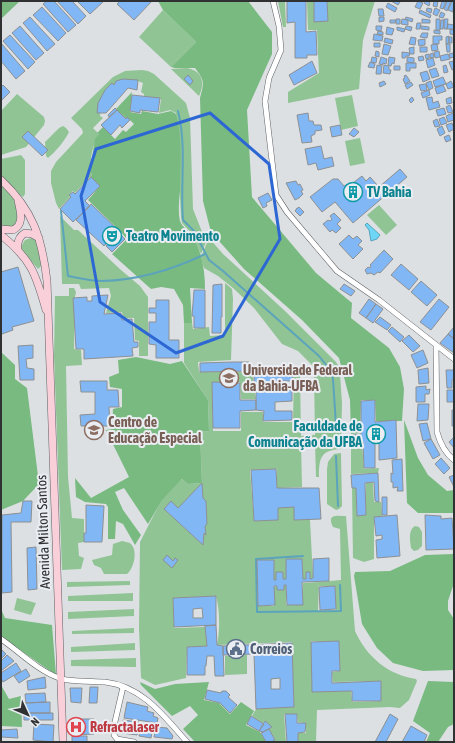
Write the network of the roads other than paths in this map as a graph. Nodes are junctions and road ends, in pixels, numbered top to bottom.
1 (273, 1) edge
2 (1, 180) edge
3 (17, 198) junction
4 (1, 229) edge
5 (1, 235) edge
6 (39, 239) junction
7 (18, 250) junction
8 (46, 267) junction
9 (34, 271) junction
10 (49, 321) junction
11 (436, 345) junction
12 (454, 359) edge
13 (454, 460) edge
14 (1, 639) edge
15 (61, 679) junction
16 (123, 687) junction
17 (63, 742) edge
18 (134, 742) edge
19 (187, 742) edge

1 - 11 street
2 - 3 main road, Avenida Milton Santos
3 - 4 main road
3 - 6 main road, Avenida Milton Santos
5 - 7 main road, Avenida Milton Santos
6 - 7 main road
6 - 8 main road, Avenida Milton Santos
7 - 9 main road, Avenida Milton Santos
8 - 9 main road
8 - 10 main road, Avenida Milton Santos
9 - 10 main road, Avenida Milton Santos
10 - 15 main road, Avenida Milton Santos
11 - 12 street
11 - 13 street
14 - 15 street
15 - 16 street
15 - 17 main road, Avenida Milton Santos
16 - 18 street
16 - 19 street

